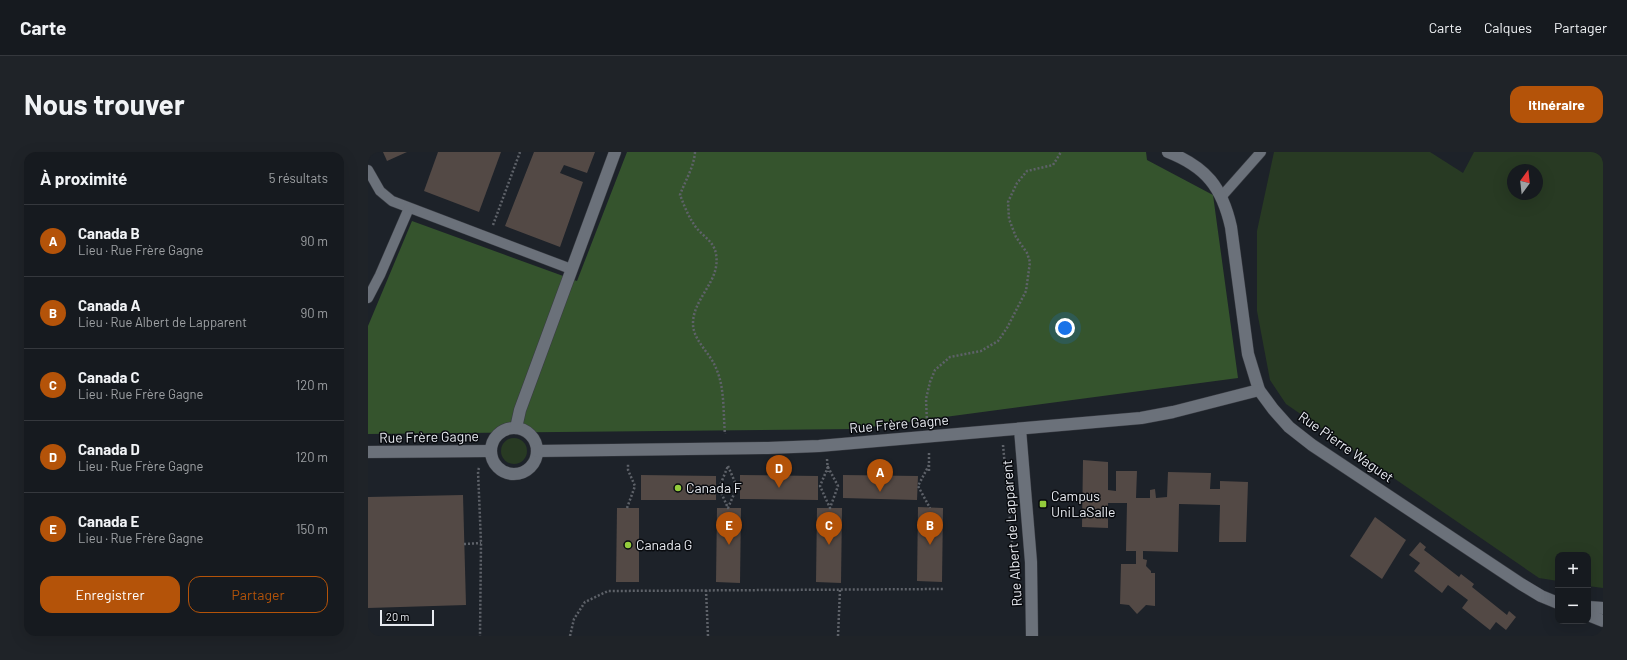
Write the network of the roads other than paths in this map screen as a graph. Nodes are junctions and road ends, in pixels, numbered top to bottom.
1 (614, 152) edge
2 (1261, 152) edge
3 (1173, 153) edge
4 (368, 170) edge
5 (1222, 196) junction
6 (409, 208) junction
7 (571, 270) junction
8 (368, 298) edge
9 (1259, 390) junction
10 (516, 428) junction
11 (1020, 429) junction
12 (490, 451) junction
13 (537, 451) junction
14 (368, 452) edge
15 (1555, 602) edge
16 (1591, 607) edge
17 (1603, 608) edge
18 (1591, 616) edge
19 (1603, 621) edge
20 (1032, 636) edge

1 - 7 street
2 - 5 lane
3 - 5 street, Rue Pierre Waguet
4 - 6 lane
5 - 9 street, Rue Pierre Waguet
6 - 7 lane
6 - 8 lane
7 - 10 street
9 - 11 street, Rue Frère Gagne
9 - 15 street, Rue Pierre Waguet
10 - 12 street, Rue Frère Gagne
10 - 13 street
11 - 13 street, Rue Frère Gagne
11 - 20 street, Rue Albert de Lapparent
12 - 13 street, Rue Frère Gagne
12 - 14 street, Rue Frère Gagne
16 - 17 street
18 - 19 street

